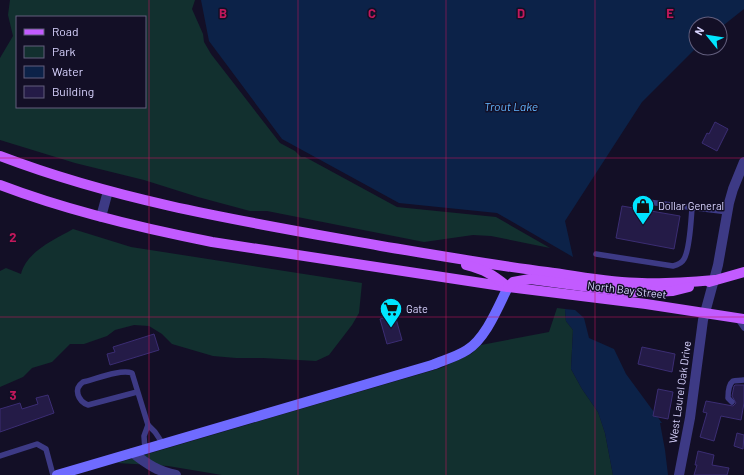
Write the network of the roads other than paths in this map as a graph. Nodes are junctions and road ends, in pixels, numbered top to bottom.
1 (0, 156) edge
2 (744, 162) edge
3 (0, 185) edge
4 (108, 191) junction
5 (640, 201) dead end
6 (692, 208) junction
7 (728, 212) junction
8 (101, 217) junction
9 (412, 251) junction
10 (596, 254) dead end
11 (744, 272) edge
12 (715, 280) junction
13 (508, 287) junction
14 (705, 312) junction
15 (740, 318) edge
16 (744, 328) edge
17 (744, 380) edge
18 (137, 392) junction
19 (732, 402) dead end
20 (148, 425) junction
21 (163, 444) junction
22 (145, 450) junction
23 (133, 453) junction
24 (0, 456) edge
25 (53, 475) edge
26 (57, 475) edge
27 (176, 475) edge
28 (679, 475) edge

1 - 4 main road
2 - 7 street, West Laurel Oak Drive
3 - 8 main road, North Bay Street
4 - 8 street
4 - 9 main road
5 - 6 lane
6 - 7 lane
6 - 10 lane
7 - 12 street, West Laurel Oak Drive
8 - 13 main road, North Bay Street
9 - 12 main road
9 - 13 main road
11 - 12 main road
12 - 13 main road
12 - 14 street, West Laurel Oak Drive
13 - 14 main road, North Bay Street
13 - 21 main road
14 - 15 main road, North Bay Street
14 - 28 street, West Laurel Oak Drive
15 - 16 lane
17 - 19 lane
18 - 18 lane
18 - 20 lane
20 - 21 lane
20 - 22 lane
21 - 22 main road
22 - 23 main road
23 - 26 main road
23 - 27 street
24 - 25 lane

